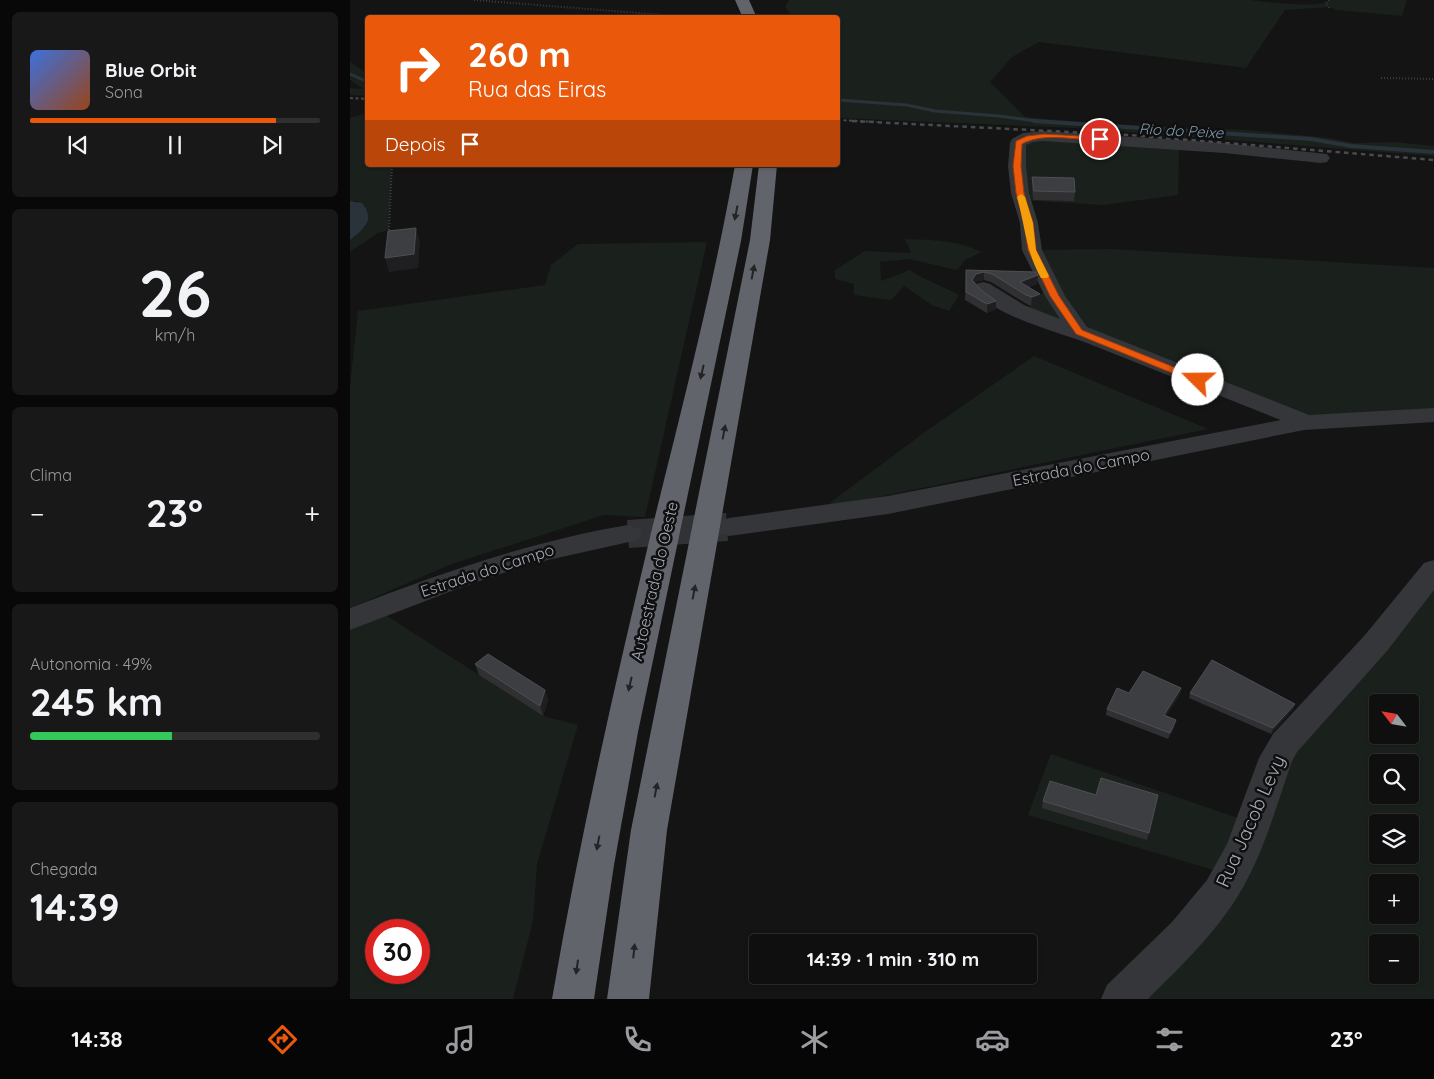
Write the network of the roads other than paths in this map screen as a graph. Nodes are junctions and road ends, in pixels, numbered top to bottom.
1 (742, 0) edge
2 (749, 15) edge
3 (1321, 158) dead end
4 (744, 167) edge
5 (768, 167) edge
6 (983, 288) dead end
7 (1079, 332) junction
8 (1434, 415) edge
9 (1304, 423) junction
10 (729, 527) tunnel mouth
11 (628, 534) tunnel mouth
12 (1434, 570) edge
13 (350, 619) edge
14 (573, 999) edge
15 (628, 999) edge
16 (1121, 999) edge

1 - 2 highway
3 - 7 street
4 -> 14 highway, Autoestrada do Oeste
15 -> 5 highway
6 - 7 street
7 - 9 street
8 - 9 street, Estrada do Campo
9 - 10 street, Estrada do Campo
11 - 13 street, Estrada do Campo
12 - 16 street, Rua Jacob Levy

